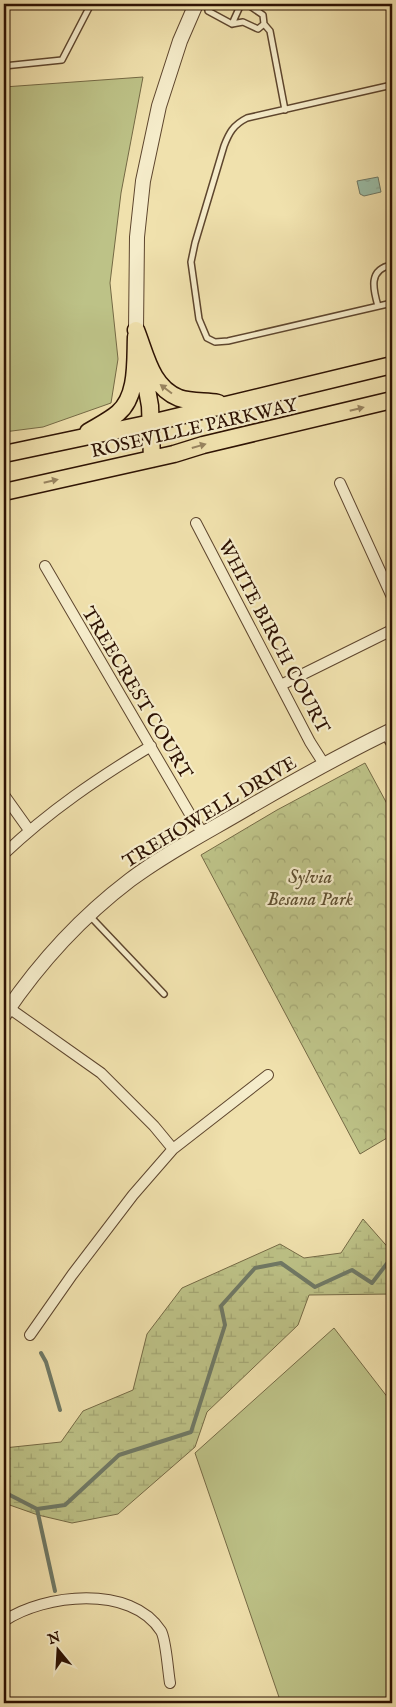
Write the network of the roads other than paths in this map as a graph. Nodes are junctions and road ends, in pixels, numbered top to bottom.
1 (90, 4) edge
2 (196, 4) edge
3 (208, 4) edge
4 (241, 4) edge
5 (247, 4) edge
6 (232, 24) junction
7 (264, 24) junction
8 (4, 66) edge
9 (392, 85) edge
10 (285, 110) junction
11 (392, 265) edge
12 (392, 303) edge
13 (378, 306) junction
14 (136, 330) junction
15 (392, 365) edge
16 (392, 400) edge
17 (229, 404) junction
18 (151, 423) junction
19 (81, 437) junction
20 (4, 454) edge
21 (152, 459) junction
22 (340, 483) dead end
23 (4, 492) edge
24 (196, 523) dead end
25 (45, 566) dead end
26 (392, 597) edge
27 (392, 630) edge
28 (281, 685) junction
29 (388, 732) edge
30 (151, 746) junction
31 (392, 748) edge
32 (324, 764) junction
33 (4, 795) edge
34 (29, 830) junction
35 (204, 834) junction
36 (4, 854) edge
37 (89, 914) junction
38 (164, 994) dead end
39 (6, 1011) edge
40 (268, 1076) dead end
41 (173, 1149) junction
42 (30, 1335) dead end
43 (5, 1617) edge
44 (170, 1683) dead end

1 - 8 lane
2 - 14 street
3 - 6 lane
4 - 6 lane
5 - 7 lane
6 - 7 lane
7 - 10 lane
9 - 10 lane
10 - 13 lane
11 - 13 lane
12 - 13 lane
17 -> 14 main road
14 - 18 main road
14 - 19 main road
15 - 17 main road, ROSEVILLE PARKWAY
21 -> 16 main road, ROSEVILLE PARKWAY
17 - 18 main road, ROSEVILLE PARKWAY
18 - 19 main road, ROSEVILLE PARKWAY
18 - 21 main road
19 - 20 main road, ROSEVILLE PARKWAY
23 -> 21 main road, ROSEVILLE PARKWAY
22 - 26 street
24 - 28 street, WHITE BIRCH COURT
25 - 30 street, TREECREST COURT
27 - 28 street
28 - 32 street, WHITE BIRCH COURT
29 - 31 lane
29 - 32 street, TREHOWELL DRIVE
30 - 34 street
30 - 35 street, TREECREST COURT
32 - 35 street, TREHOWELL DRIVE
33 - 34 street
34 - 36 street
35 - 37 street, TREHOWELL DRIVE
37 - 38 lane
37 - 39 street, TREHOWELL DRIVE
39 - 41 street
40 - 41 street
41 - 42 street
43 - 44 street

